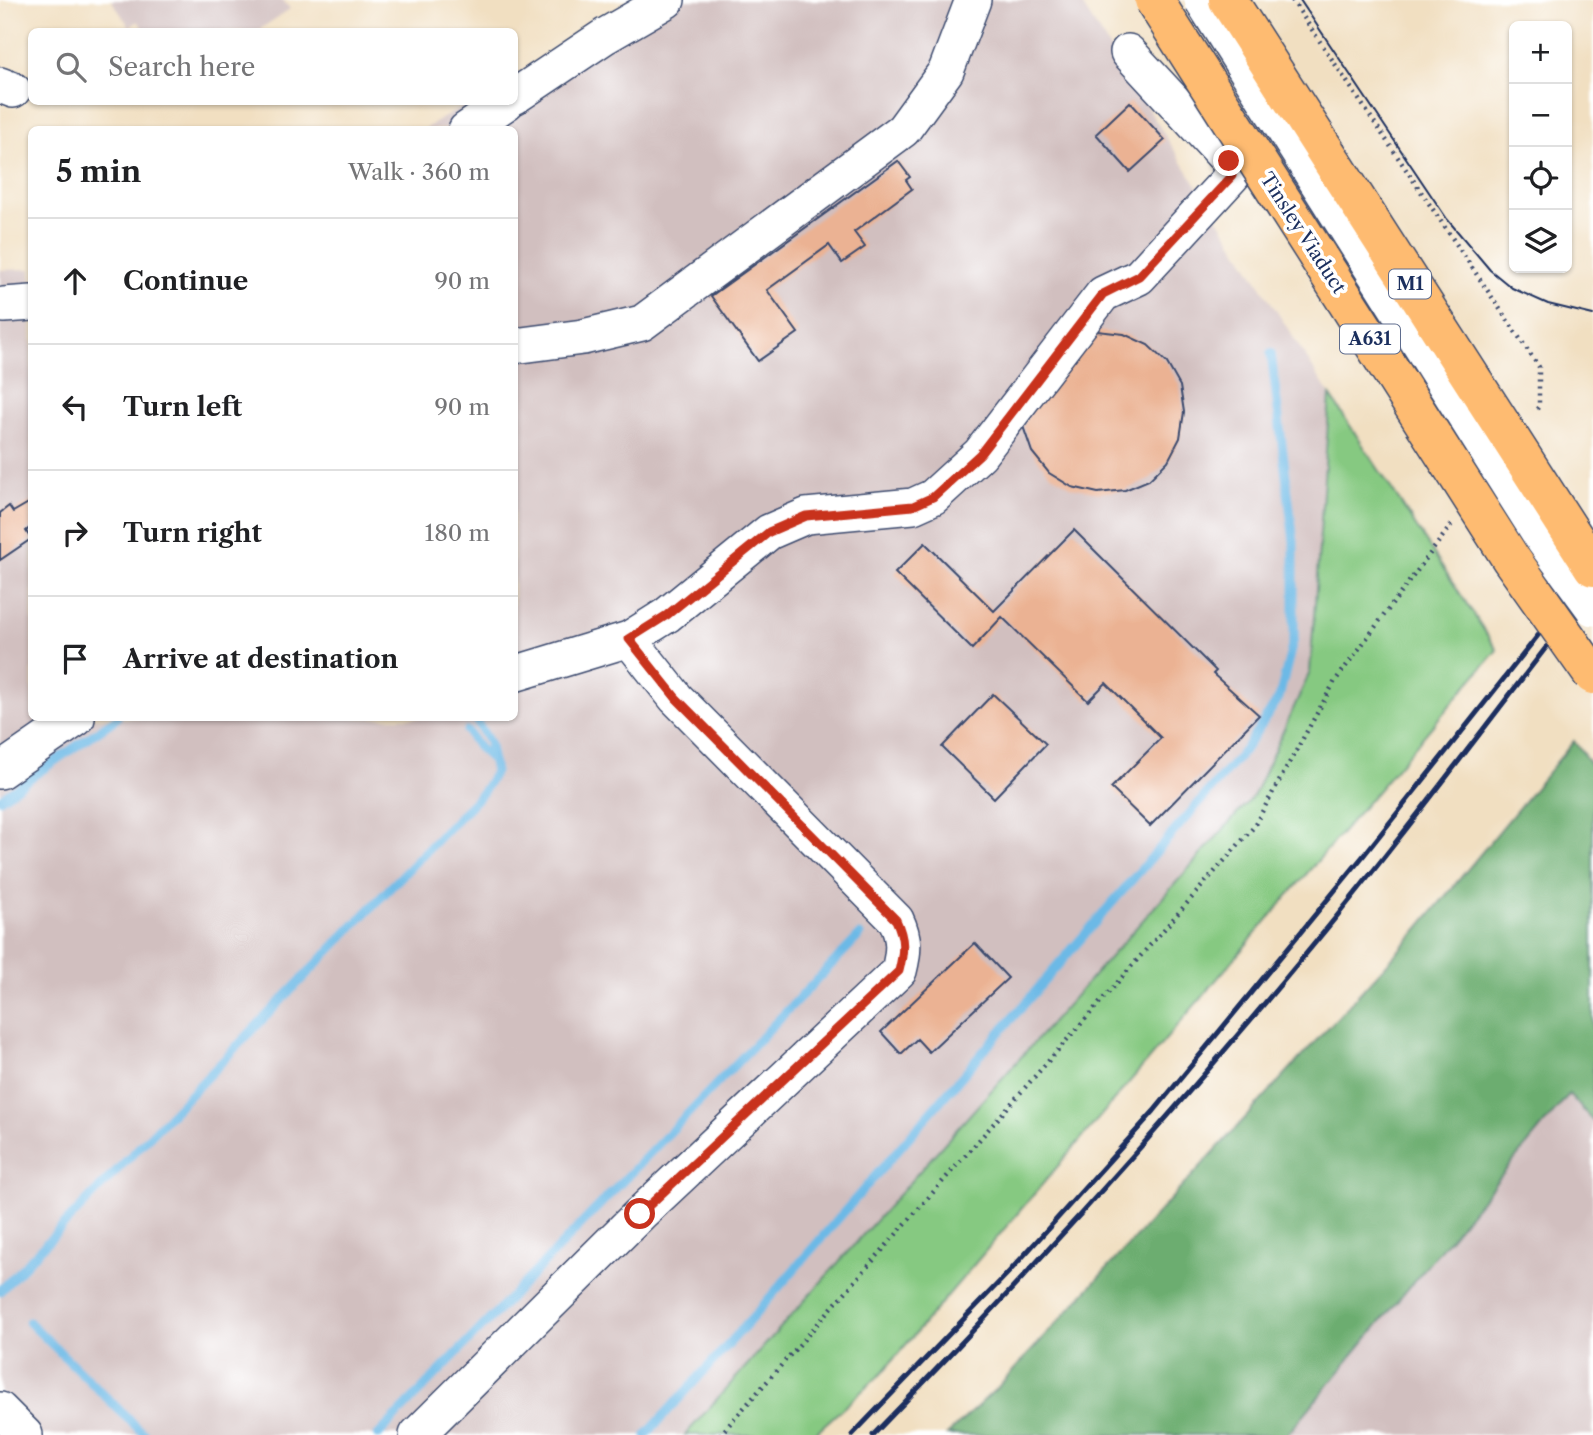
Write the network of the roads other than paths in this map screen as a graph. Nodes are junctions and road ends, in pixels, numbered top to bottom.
1 (667, 0) edge
2 (973, 0) edge
3 (1154, 0) edge
4 (1172, 0) edge
5 (1202, 0) edge
6 (1228, 0) edge
7 (1246, 0) edge
8 (1128, 52) dead end
9 (518, 94) edge
10 (504, 105) edge
11 (472, 126) edge
12 (518, 345) edge
13 (1593, 543) edge
14 (1593, 567) edge
15 (1593, 608) edge
16 (629, 639) junction
17 (1593, 647) edge
18 (518, 673) edge
19 (1593, 675) edge
20 (73, 721) edge
21 (0, 771) edge
22 (0, 1410) edge
23 (25, 1435) edge
24 (417, 1435) edge

1 - 9 lane
2 - 12 lane
3 - 19 highway, Tinsley Viaduct / A631, bridge
4 - 17 highway, Tinsley Viaduct / M1
5 - 15 lane, bridge
6 - 14 highway, M1, bridge
7 - 13 highway
8 - 16 lane
10 - 11 lane
16 - 18 lane
16 - 24 lane
20 - 21 lane
22 - 23 lane

